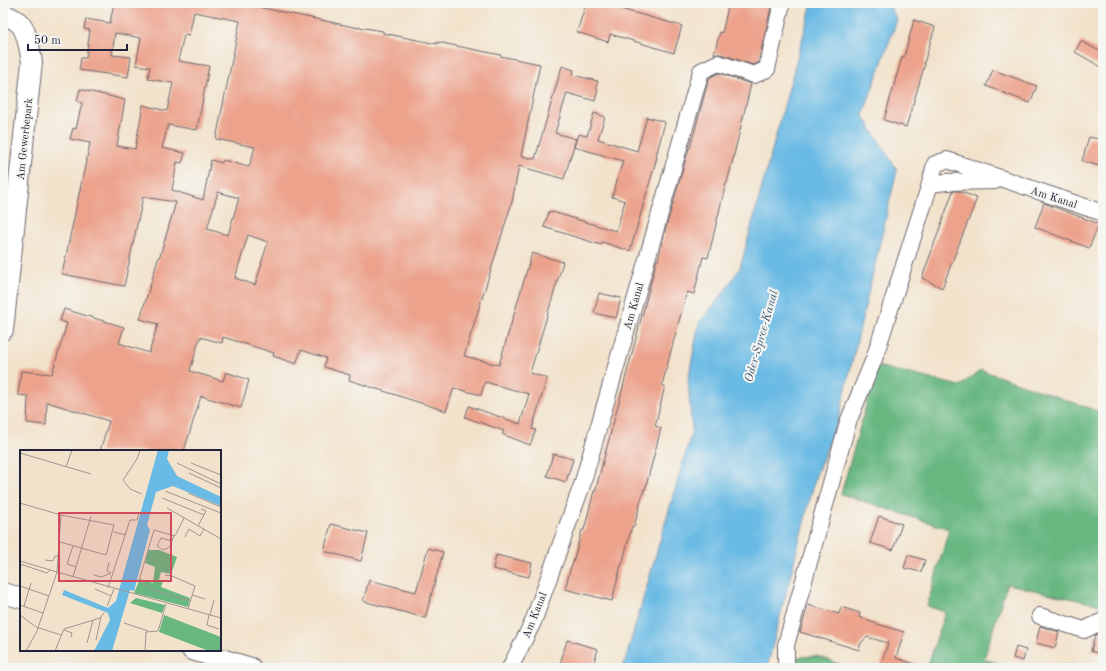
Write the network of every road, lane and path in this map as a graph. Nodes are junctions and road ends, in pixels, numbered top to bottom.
1 (782, 3) edge
2 (11, 19) edge
3 (1005, 181) junction
4 (930, 184) junction
5 (1103, 213) edge
6 (3, 330) edge
7 (3, 593) edge
8 (20, 598) edge
9 (1040, 616) dead end
10 (1103, 621) edge
11 (195, 651) edge
12 (251, 668) edge
13 (510, 668) edge
14 (786, 668) edge

1 - 13 street, Am Kanal
2 - 6 street, Am Gewerbepark
3 - 4 street, Am Kanal
3 - 4 street, Am Kanal
3 - 5 street, Am Kanal
4 - 14 street, Am Kanal
7 - 8 street
9 - 10 street
11 - 12 street

